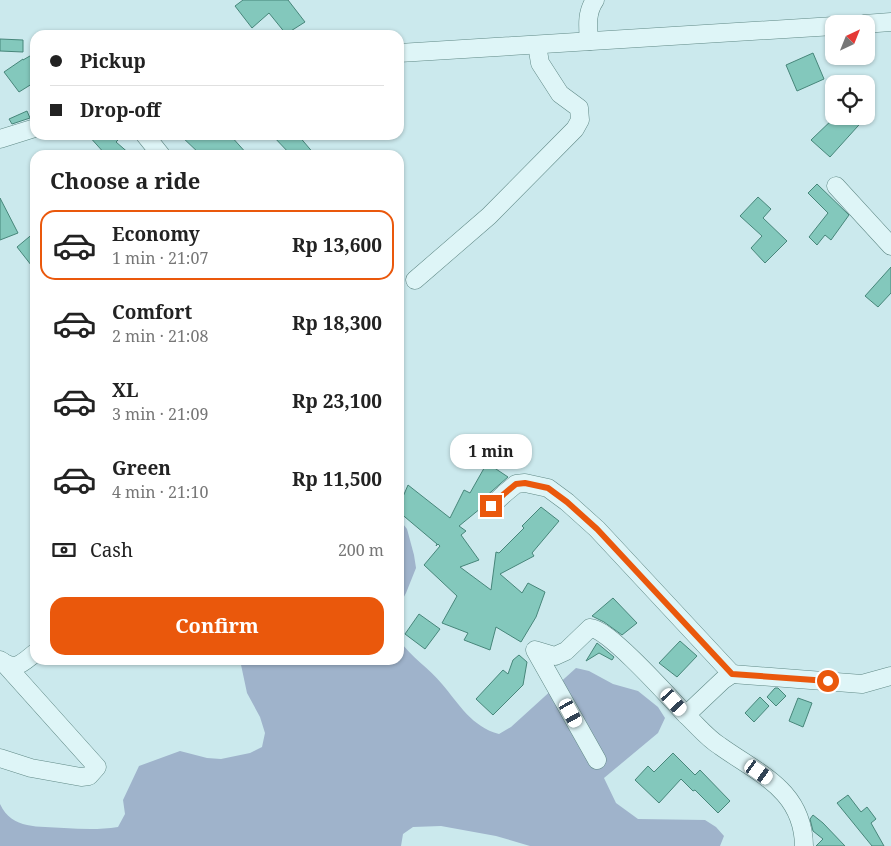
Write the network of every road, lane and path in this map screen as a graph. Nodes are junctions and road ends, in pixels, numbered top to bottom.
1 (595, 0) edge
2 (891, 22) edge
3 (875, 23) edge
4 (825, 27) edge
5 (589, 41) junction
6 (537, 45) junction
7 (404, 53) edge
8 (30, 130) edge
9 (0, 139) edge
10 (149, 140) edge
11 (157, 150) edge
12 (836, 186) dead end
13 (891, 246) edge
14 (415, 280) dead end
15 (491, 506) dead end
16 (30, 656) edge
17 (2, 661) edge
18 (732, 674) junction
19 (891, 676) edge
20 (686, 715) junction
21 (0, 758) edge
22 (597, 760) dead end
23 (804, 846) edge

1 - 5 street
2 - 3 street
4 - 5 street
5 - 6 street
6 - 7 street
6 - 14 street
8 - 9 street
10 - 11 street
12 - 13 street
15 - 18 street
16 - 17 street
17 - 21 street
18 - 19 street
18 - 20 street
20 - 22 street
20 - 23 street

